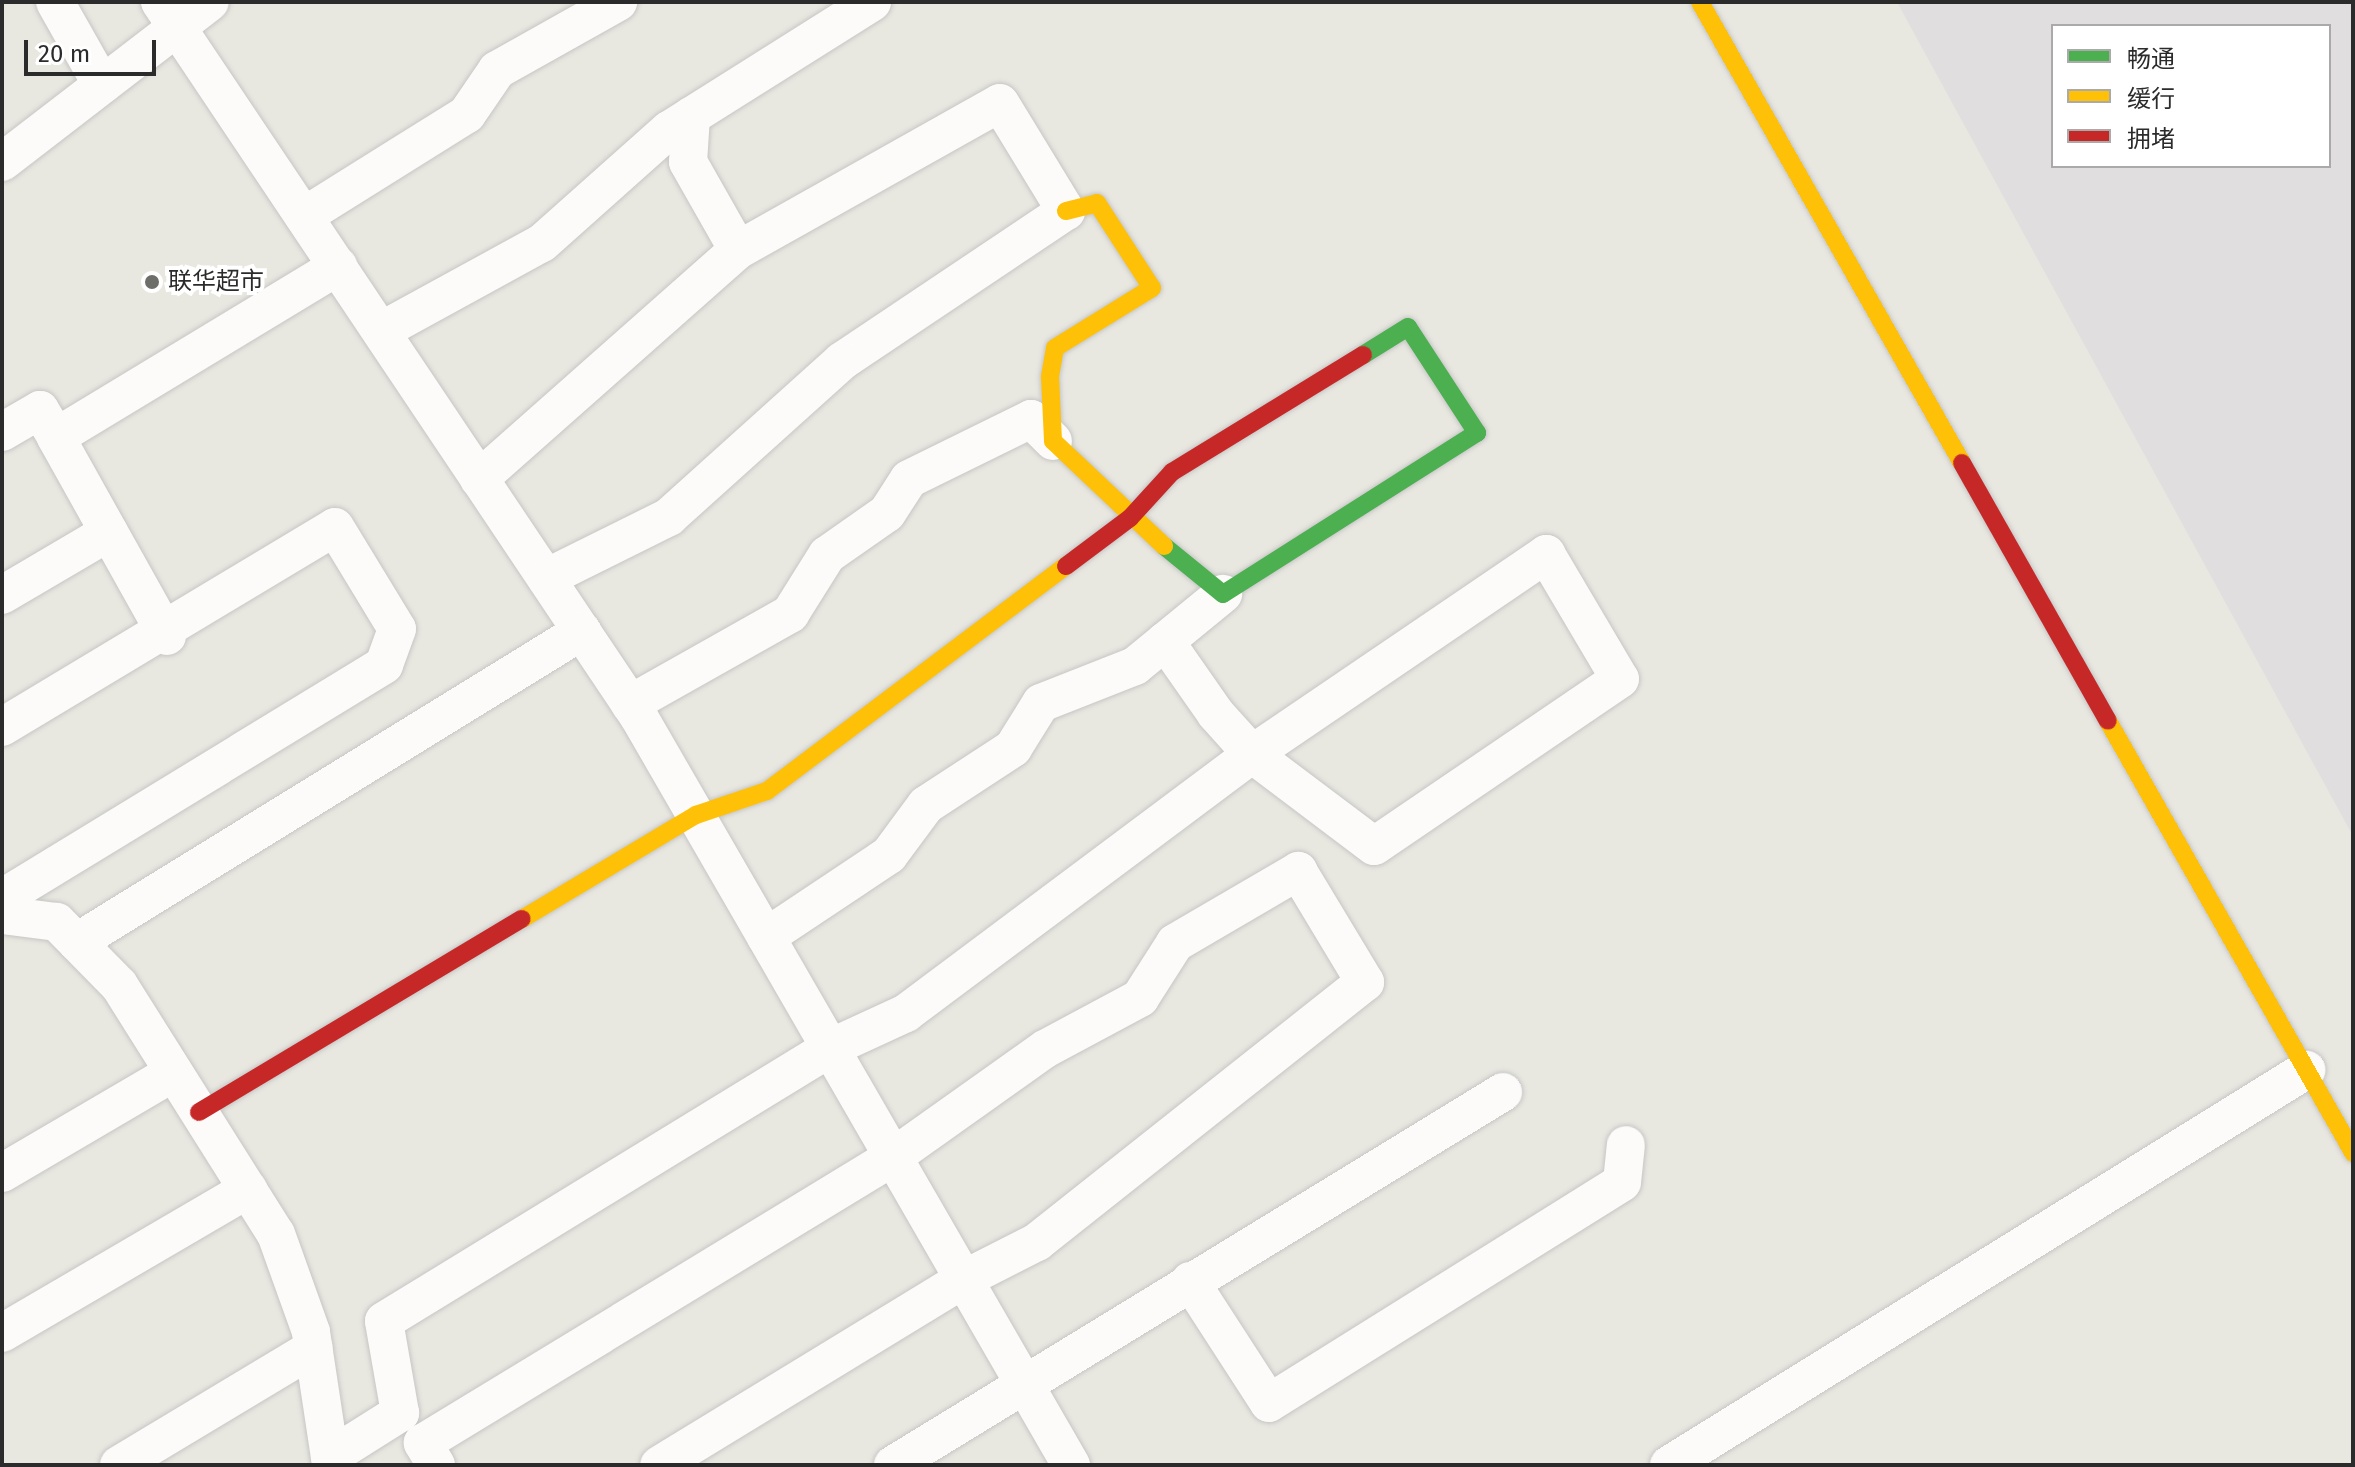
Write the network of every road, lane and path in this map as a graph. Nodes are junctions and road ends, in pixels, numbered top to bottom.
1 (55, 2) edge
2 (210, 2) edge
3 (618, 2) edge
4 (872, 2) edge
5 (1700, 2) edge
6 (169, 14) edge
7 (102, 85) junction
8 (691, 116) junction
9 (2, 162) edge
10 (1066, 211) junction
11 (304, 216) junction
12 (738, 250) junction
13 (338, 266) junction
14 (381, 331) junction
15 (2, 432) edge
16 (56, 437) junction
17 (1053, 441) junction
18 (479, 479) junction
19 (1130, 518) junction
20 (109, 532) junction
21 (546, 578) junction
22 (1223, 594) junction
23 (2, 595) edge
24 (582, 631) junction
25 (166, 633) junction
26 (1165, 641) junction
27 (630, 704) junction
28 (2, 727) edge
29 (1252, 754) junction
30 (696, 815) junction
31 (2, 898) edge
32 (2, 915) edge
33 (766, 937) junction
34 (77, 942) junction
35 (830, 1048) junction
36 (2306, 1070) junction
37 (174, 1072) junction
38 (1503, 1092) dead end
39 (199, 1112) junction
40 (1626, 1145) dead end
41 (2353, 1153) edge
42 (893, 1157) junction
43 (2, 1173) edge
44 (248, 1189) junction
45 (964, 1279) junction
46 (1190, 1281) junction
47 (2, 1333) edge
48 (314, 1348) junction
49 (1025, 1384) junction
50 (400, 1413) junction
51 (429, 1454) edge
52 (330, 1461) edge
53 (119, 1465) edge
54 (659, 1465) edge
55 (893, 1465) edge
56 (1071, 1465) edge
57 (1669, 1465) edge

1 - 7 street
2 - 6 street
3 - 11 street
4 - 8 street
5 - 36 street
6 - 7 street
6 - 11 street
7 - 9 street
8 - 12 street
8 - 14 street
10 - 12 street
10 - 17 street
10 - 21 street
11 - 13 street
12 - 18 street
13 - 14 street
13 - 16 street
14 - 18 street
15 - 16 street
16 - 20 street
17 - 19 street
17 - 27 street
18 - 21 street
19 - 22 street
19 - 22 street
19 - 30 street
20 - 23 street
20 - 25 street
21 - 24 street
22 - 26 street
24 - 27 street
24 - 34 street
25 - 28 street
25 - 31 street
26 - 29 street
26 - 33 street
27 - 30 street
29 - 29 street
29 - 35 street
30 - 33 street
30 - 39 street
32 - 34 street
33 - 35 street
34 - 37 street
35 - 42 street
35 - 50 street
36 - 41 street
36 - 57 street
37 - 39 street
37 - 43 street
38 - 46 street
39 - 44 street
40 - 46 street
42 - 45 street
42 - 45 street
42 - 51 street
44 - 47 street
44 - 48 street
45 - 49 street
45 - 54 street
46 - 49 street
48 - 52 street
48 - 53 street
49 - 55 street
49 - 56 street
50 - 51 street
50 - 52 street

